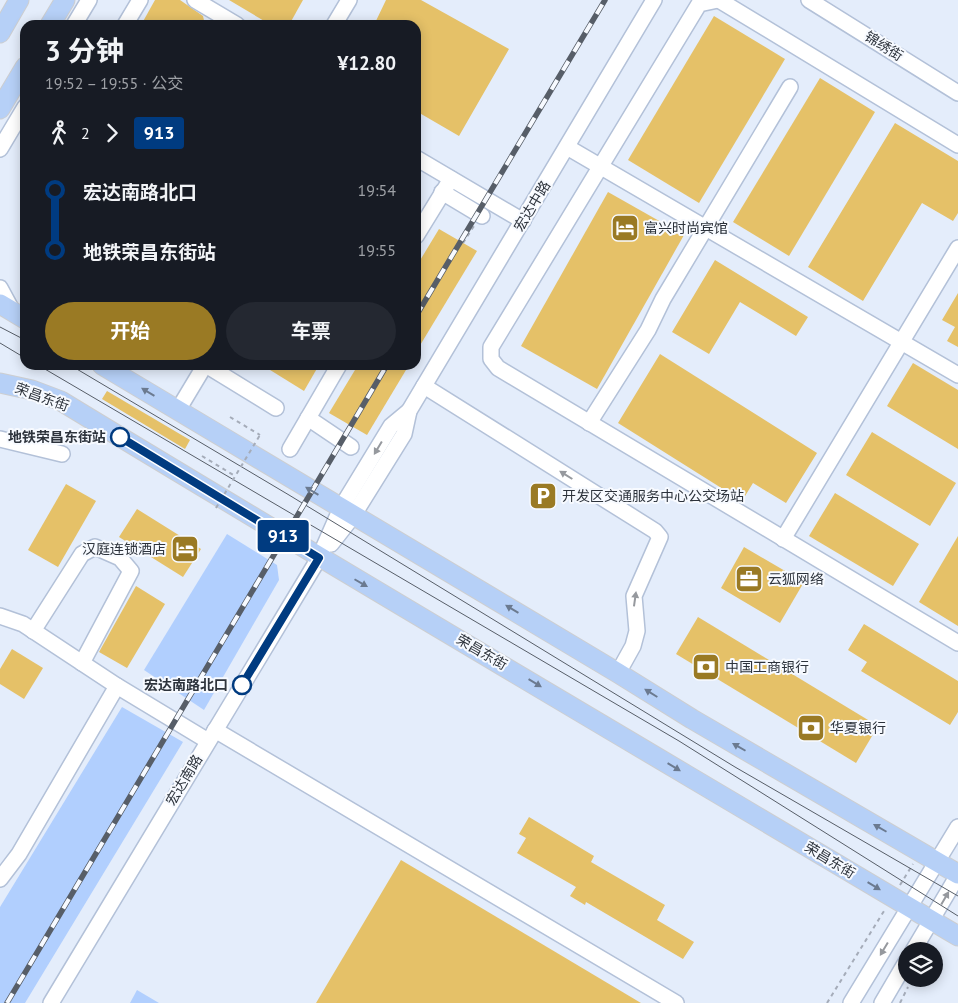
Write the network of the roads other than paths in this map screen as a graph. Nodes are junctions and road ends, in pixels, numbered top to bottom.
1 (19, 0) edge
2 (65, 0) edge
3 (89, 0) edge
4 (140, 0) edge
5 (195, 0) edge
6 (349, 0) edge
7 (654, 0) edge
8 (718, 0) edge
9 (809, 0) edge
10 (53, 20) edge
11 (77, 20) edge
12 (128, 20) edge
13 (229, 20) edge
14 (337, 20) edge
15 (0, 33) edge
16 (20, 75) edge
17 (790, 87) dead end
18 (958, 93) edge
19 (0, 109) edge
20 (20, 116) edge
21 (958, 146) edge
22 (567, 147) junction
23 (0, 149) edge
24 (421, 161) edge
25 (600, 166) junction
26 (451, 179) junction
27 (442, 192) junction
28 (481, 216) road end
29 (523, 221) junction
30 (421, 228) edge
31 (707, 229) junction
32 (958, 248) edge
33 (0, 288) edge
34 (13, 311) edge
35 (901, 342) junction
36 (110, 370) edge
37 (202, 370) edge
38 (213, 370) edge
39 (337, 370) edge
40 (958, 375) edge
41 (0, 383) edge
42 (424, 386) junction
43 (276, 408) dead end
44 (178, 410) junction
45 (308, 418) junction
46 (589, 423) junction
47 (0, 439) edge
48 (351, 447) dead end
49 (290, 449) dead end
50 (62, 454) dead end
51 (347, 512) junction
52 (783, 539) junction
53 (319, 558) junction
54 (0, 616) edge
55 (33, 631) junction
56 (958, 643) edge
57 (82, 663) junction
58 (618, 673) junction
59 (117, 686) junction
60 (211, 735) junction
61 (958, 827) edge
62 (937, 861) junction
63 (958, 875) edge
64 (0, 879) edge
65 (909, 907) junction
66 (932, 920) junction
67 (958, 936) edge
68 (919, 942) edge
69 (898, 976) edge
70 (52, 1003) edge
71 (676, 1003) edge
72 (851, 1003) edge
73 (882, 1003) edge

1 - 15 main road
2 - 10 main road
3 - 11 street
4 - 12 street
5 - 13 street
6 - 14 street
7 - 22 street, 宏达中路
8 - 21 street
8 - 25 street
9 - 18 street, 锦绣街
16 - 19 main road
17 - 31 street
20 - 23 street
22 - 25 street
22 - 29 street, 宏达中路
24 - 26 street
25 - 31 street
25 - 46 street
26 - 27 street
26 - 29 street
27 - 28 street
27 - 30 street
29 - 42 street, 宏达中路
31 - 35 street
31 - 46 street
32 - 35 street
33 - 34 street
35 - 40 street
35 - 52 street
44 -> 36 main road
37 - 44 street
38 - 43 street
39 - 45 street
41 - 53 main road, 荣昌东街
42 - 51 street, 宏达中路
58 -> 42 street
51 -> 44 main road
45 - 48 street
45 - 49 street
46 - 52 street
47 - 50 street
51 - 53 street, 宏达中路
58 -> 51 main road
52 - 56 street
53 - 60 street, 宏达南路
53 -> 65 main road, 荣昌东街
54 - 55 street
55 - 57 street
55 - 57 street
57 - 59 street
62 -> 58 main road
59 - 60 street
59 - 64 street
60 - 70 street, 宏达南路
60 - 71 street
61 - 62 street
62 - 63 main road
62 - 65 street
66 -> 63 street
65 - 66 main road, 荣昌东街
65 -> 72 street
66 - 67 main road, 荣昌东街
66 - 68 street
69 - 73 street

